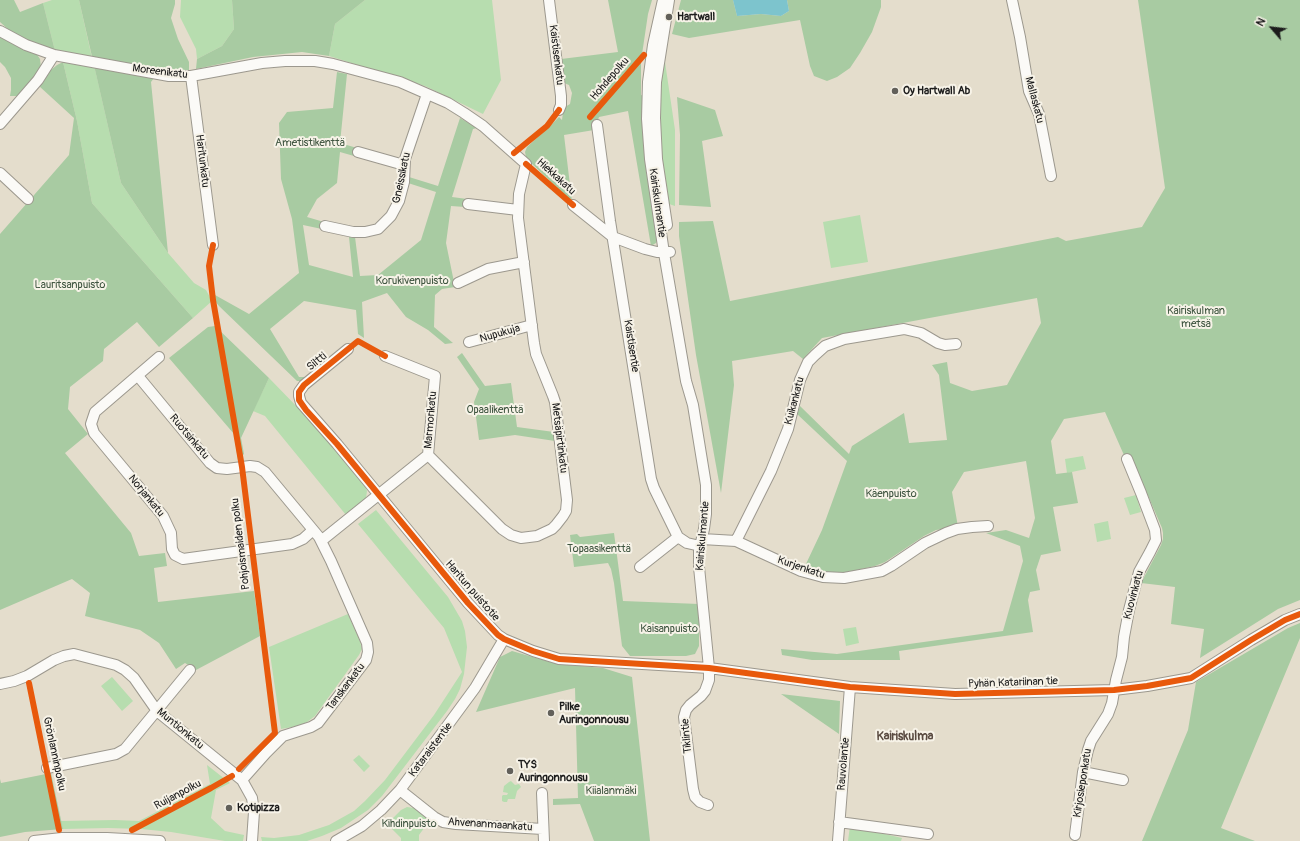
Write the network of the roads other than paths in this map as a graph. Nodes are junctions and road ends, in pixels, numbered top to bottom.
1 (549, 0) edge
2 (663, 0) edge
3 (669, 0) edge
4 (1012, 0) edge
5 (0, 31) edge
6 (54, 55) junction
7 (324, 62) joint
8 (191, 76) junction
9 (427, 94) junction
10 (559, 110) dead end
11 (0, 124) edge
12 (597, 126) dead end
13 (358, 152) dead end
14 (526, 164) joint
15 (404, 165) junction
16 (0, 173) edge
17 (1051, 176) dead end
18 (28, 199) dead end
19 (468, 204) dead end
20 (573, 206) dead end
21 (518, 210) junction
22 (325, 226) dead end
23 (613, 237) junction
24 (213, 245) dead end
25 (667, 252) junction
26 (524, 262) junction
27 (458, 283) dead end
28 (532, 325) junction
29 (468, 342) dead end
30 (956, 344) dead end
31 (348, 349) dead end
32 (385, 356) dead end
33 (159, 357) dead end
34 (138, 376) junction
35 (299, 392) joint
36 (428, 455) junction
37 (1127, 459) dead end
38 (378, 495) junction
39 (988, 526) dead end
40 (318, 536) junction
41 (678, 537) junction
42 (736, 541) junction
43 (701, 543) junction
44 (640, 566) dead end
45 (1300, 614) edge
46 (504, 639) junction
47 (709, 668) junction
48 (190, 670) dead end
49 (0, 684) edge
50 (850, 687) junction
51 (1114, 690) junction
52 (157, 711) junction
53 (47, 768) dead end
54 (1083, 772) junction
55 (242, 780) junction
56 (1123, 780) dead end
57 (400, 790) junction
58 (542, 793) dead end
59 (708, 805) dead end
60 (839, 822) junction
61 (543, 829) junction
62 (928, 834) dead end
63 (1076, 835) dead end
64 (34, 841) edge
65 (160, 841) edge
66 (252, 841) edge
67 (336, 841) edge
68 (544, 841) edge
69 (838, 841) edge

1 - 10 street, Kaistisenkatu
2 - 25 street, Kairiskulmantie
3 - 25 street, Kairiskulmantie
4 - 17 street, Mallaskatu
5 - 6 street, Moreenikatu
6 - 8 street, Moreenikatu
6 - 11 street
7 - 8 street, Moreenikatu
7 - 9 street, Hiekkakatu
8 - 24 street, Haritunkatu
9 - 14 street, Hiekkakatu
9 - 15 street, Gneissikatu
12 - 23 street, Kaistisentie
13 - 15 street
14 - 21 street, Metsäpirtinkatu
15 - 22 street, Gneissikatu
16 - 18 street
19 - 21 street
20 - 23 street, Hiekkakatu
21 - 26 street, Metsäpirtinkatu
23 - 25 street, Hiekkakatu
23 - 41 street, Kaistisentie
25 - 43 street, Kairiskulmantie
26 - 27 street
26 - 28 street, Metsäpirtinkatu
28 - 29 street, Nupukuja
28 - 36 street, Metsäpirtinkatu
30 - 42 street, Kuikankatu
31 - 35 street, Siltti
32 - 36 street, Marmorikatu
33 - 34 street, Norjankatu
34 - 40 street, Ruotsinkatu
34 - 40 street, Norjankatu
35 - 38 street, Haritun puistotie
36 - 38 street, Marmorikatu
37 - 51 street, Kuovinkatu
38 - 40 street, Norjankatu
38 - 46 street, Haritun puistotie
39 - 42 street, Kurjenkatu
40 - 55 street, Tanskankatu
41 - 43 street
41 - 44 street
42 - 43 street, Kurjenkatu
43 - 47 street, Kairiskulmantie
45 - 51 street, Pyhän Katariinan tie
46 - 47 street, Haritun puistotie
46 - 57 street, Kataraistentie
47 - 50 street, Pyhän Katariinan tie
47 - 59 street, Tiklintie
48 - 52 street
49 - 52 street, Muntionkatu
50 - 51 street, Pyhän Katariinan tie
50 - 60 street, Rauvolantie
51 - 54 street, Kirjosieponkatu
52 - 53 street
52 - 55 street, Muntionkatu
54 - 56 street
54 - 63 street, Kirjosieponkatu
55 - 66 street, Muntionkatu
57 - 61 street, Ahvenanmaankatu
57 - 67 street, Kataraistentie
58 - 61 street
60 - 62 street
60 - 69 street, Rauvolantie
61 - 68 street
64 - 65 street

